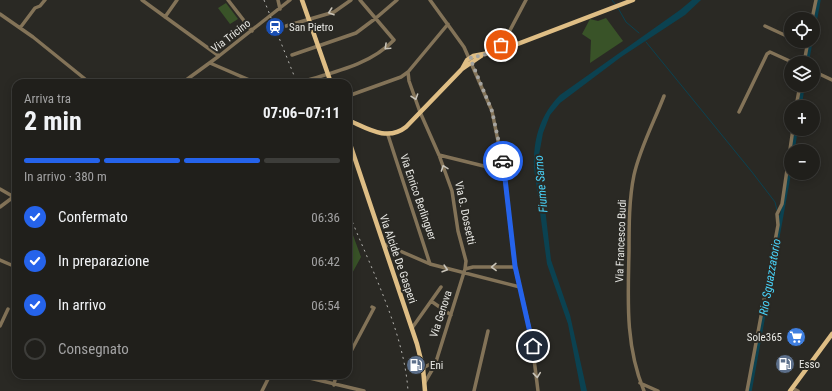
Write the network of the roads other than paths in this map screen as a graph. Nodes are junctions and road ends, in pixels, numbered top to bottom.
1 (45, 0) edge
2 (142, 0) edge
3 (177, 0) edge
4 (228, 0) edge
5 (278, 0) edge
6 (290, 0) edge
7 (302, 0) edge
8 (351, 0) edge
9 (360, 0) edge
10 (396, 0) edge
11 (430, 0) edge
12 (526, 0) edge
13 (634, 0) edge
14 (816, 0) edge
15 (280, 9) junction
16 (813, 12) edge
17 (0, 14) edge
18 (165, 17) junction
19 (376, 18) junction
20 (309, 20) junction
21 (448, 24) junction
22 (286, 26) dead end
23 (765, 26) dead end
24 (20, 28) junction
25 (252, 31) junction
26 (784, 35) edge
27 (318, 46) junction
28 (500, 51) junction
29 (219, 56) junction
30 (292, 56) dead end
31 (784, 58) edge
32 (471, 60) junction
33 (210, 63) junction
34 (408, 72) junction
35 (328, 74) junction
36 (820, 74) edge
37 (401, 77) junction
38 (85, 79) edge
39 (188, 79) edge
40 (247, 79) edge
41 (311, 79) edge
42 (330, 79) edge
43 (832, 80) edge
44 (409, 81) junction
45 (352, 95) edge
46 (664, 96) dead end
47 (420, 112) junction
48 (739, 112) dead end
49 (352, 122) edge
50 (388, 135) junction
51 (792, 136) edge
52 (352, 150) edge
53 (439, 155) junction
54 (504, 171) junction
55 (0, 189) edge
56 (12, 195) edge
57 (12, 198) edge
58 (0, 207) edge
59 (384, 244) junction
60 (0, 260) edge
61 (466, 260) junction
62 (430, 264) junction
63 (12, 266) edge
64 (515, 266) junction
65 (473, 267) junction
66 (464, 272) junction
67 (441, 287) dead end
68 (520, 287) junction
69 (431, 301) junction
70 (372, 307) dead end
71 (8, 309) dead end
72 (451, 315) junction
73 (0, 326) edge
74 (412, 328) junction
75 (488, 330) dead end
76 (832, 334) edge
77 (352, 349) edge
78 (436, 360) junction
79 (423, 368) junction
80 (268, 379) edge
81 (312, 379) edge
82 (335, 379) edge
83 (425, 382) junction
84 (640, 383) junction
85 (334, 385) junction
86 (791, 389) edge
87 (426, 390) edge
88 (262, 391) edge
89 (364, 391) edge
90 (474, 391) edge
91 (538, 391) edge
92 (644, 391) edge
93 (658, 391) edge
94 (747, 391) edge
95 (798, 391) edge

1 - 24 street
2 - 18 street
3 - 18 street
4 - 25 street
5 - 15 street
6 - 15 street, Via Tricino
7 - 20 main road
8 -> 20 street
9 - 19 street
10 - 19 street
11 - 21 street
12 - 28 street
13 - 28 main road
14 - 16 street
15 - 25 street, Via Tricino
17 - 24 street
18 - 29 street
19 - 27 street
19 -> 35 street
20 - 22 street
20 - 27 main road
21 - 32 street
21 - 34 street
23 - 26 street
24 - 38 street
25 - 29 street, Via Tricino
27 - 30 street
27 - 35 main road
28 - 32 main road
29 - 33 street, Via Tricino
31 - 48 street
32 - 47 main road
32 - 54 street
33 - 39 street, Via Tricino
33 - 40 street
34 - 37 street
34 - 44 street, Via G. Dossetti
35 - 41 street
35 - 42 main road
36 - 43 street
37 - 44 street
37 - 45 street
44 -> 47 street, Via G. Dossetti
46 - 84 street, Via Francesco Budi
47 - 50 main road
47 - 53 street, Via G. Dossetti
49 - 50 main road
50 - 62 street, Via Enrico Berlinguer
51 - 94 street
52 - 59 main road, Via Alcide De Gasperi
53 - 54 street
61 -> 53 street, Via G. Dossetti
54 - 64 street
55 - 56 street
57 - 58 street
59 - 62 street
59 - 74 main road, Via Alcide De Gasperi
60 - 63 street
61 - 65 street
61 - 66 street, Via G. Dossetti
62 -> 66 street
64 -> 65 street
64 - 68 street
65 - 66 street
66 - 68 street
66 - 72 street, Via Genova
67 - 69 street
68 -> 91 street
69 - 72 street
69 - 74 street
70 - 77 street
71 - 73 street
72 - 78 street, Via Genova
74 - 79 main road, Via Alcide De Gasperi
75 - 90 street
76 - 86 main road
78 - 79 street
78 - 83 street, Via Genova
79 - 83 main road, Via Alcide De Gasperi
80 - 88 street
81 - 85 street
82 - 85 street
83 - 87 main road, Via Alcide De Gasperi
84 - 92 street, Via Francesco Budi
84 - 93 street
85 - 89 street
86 - 95 street

